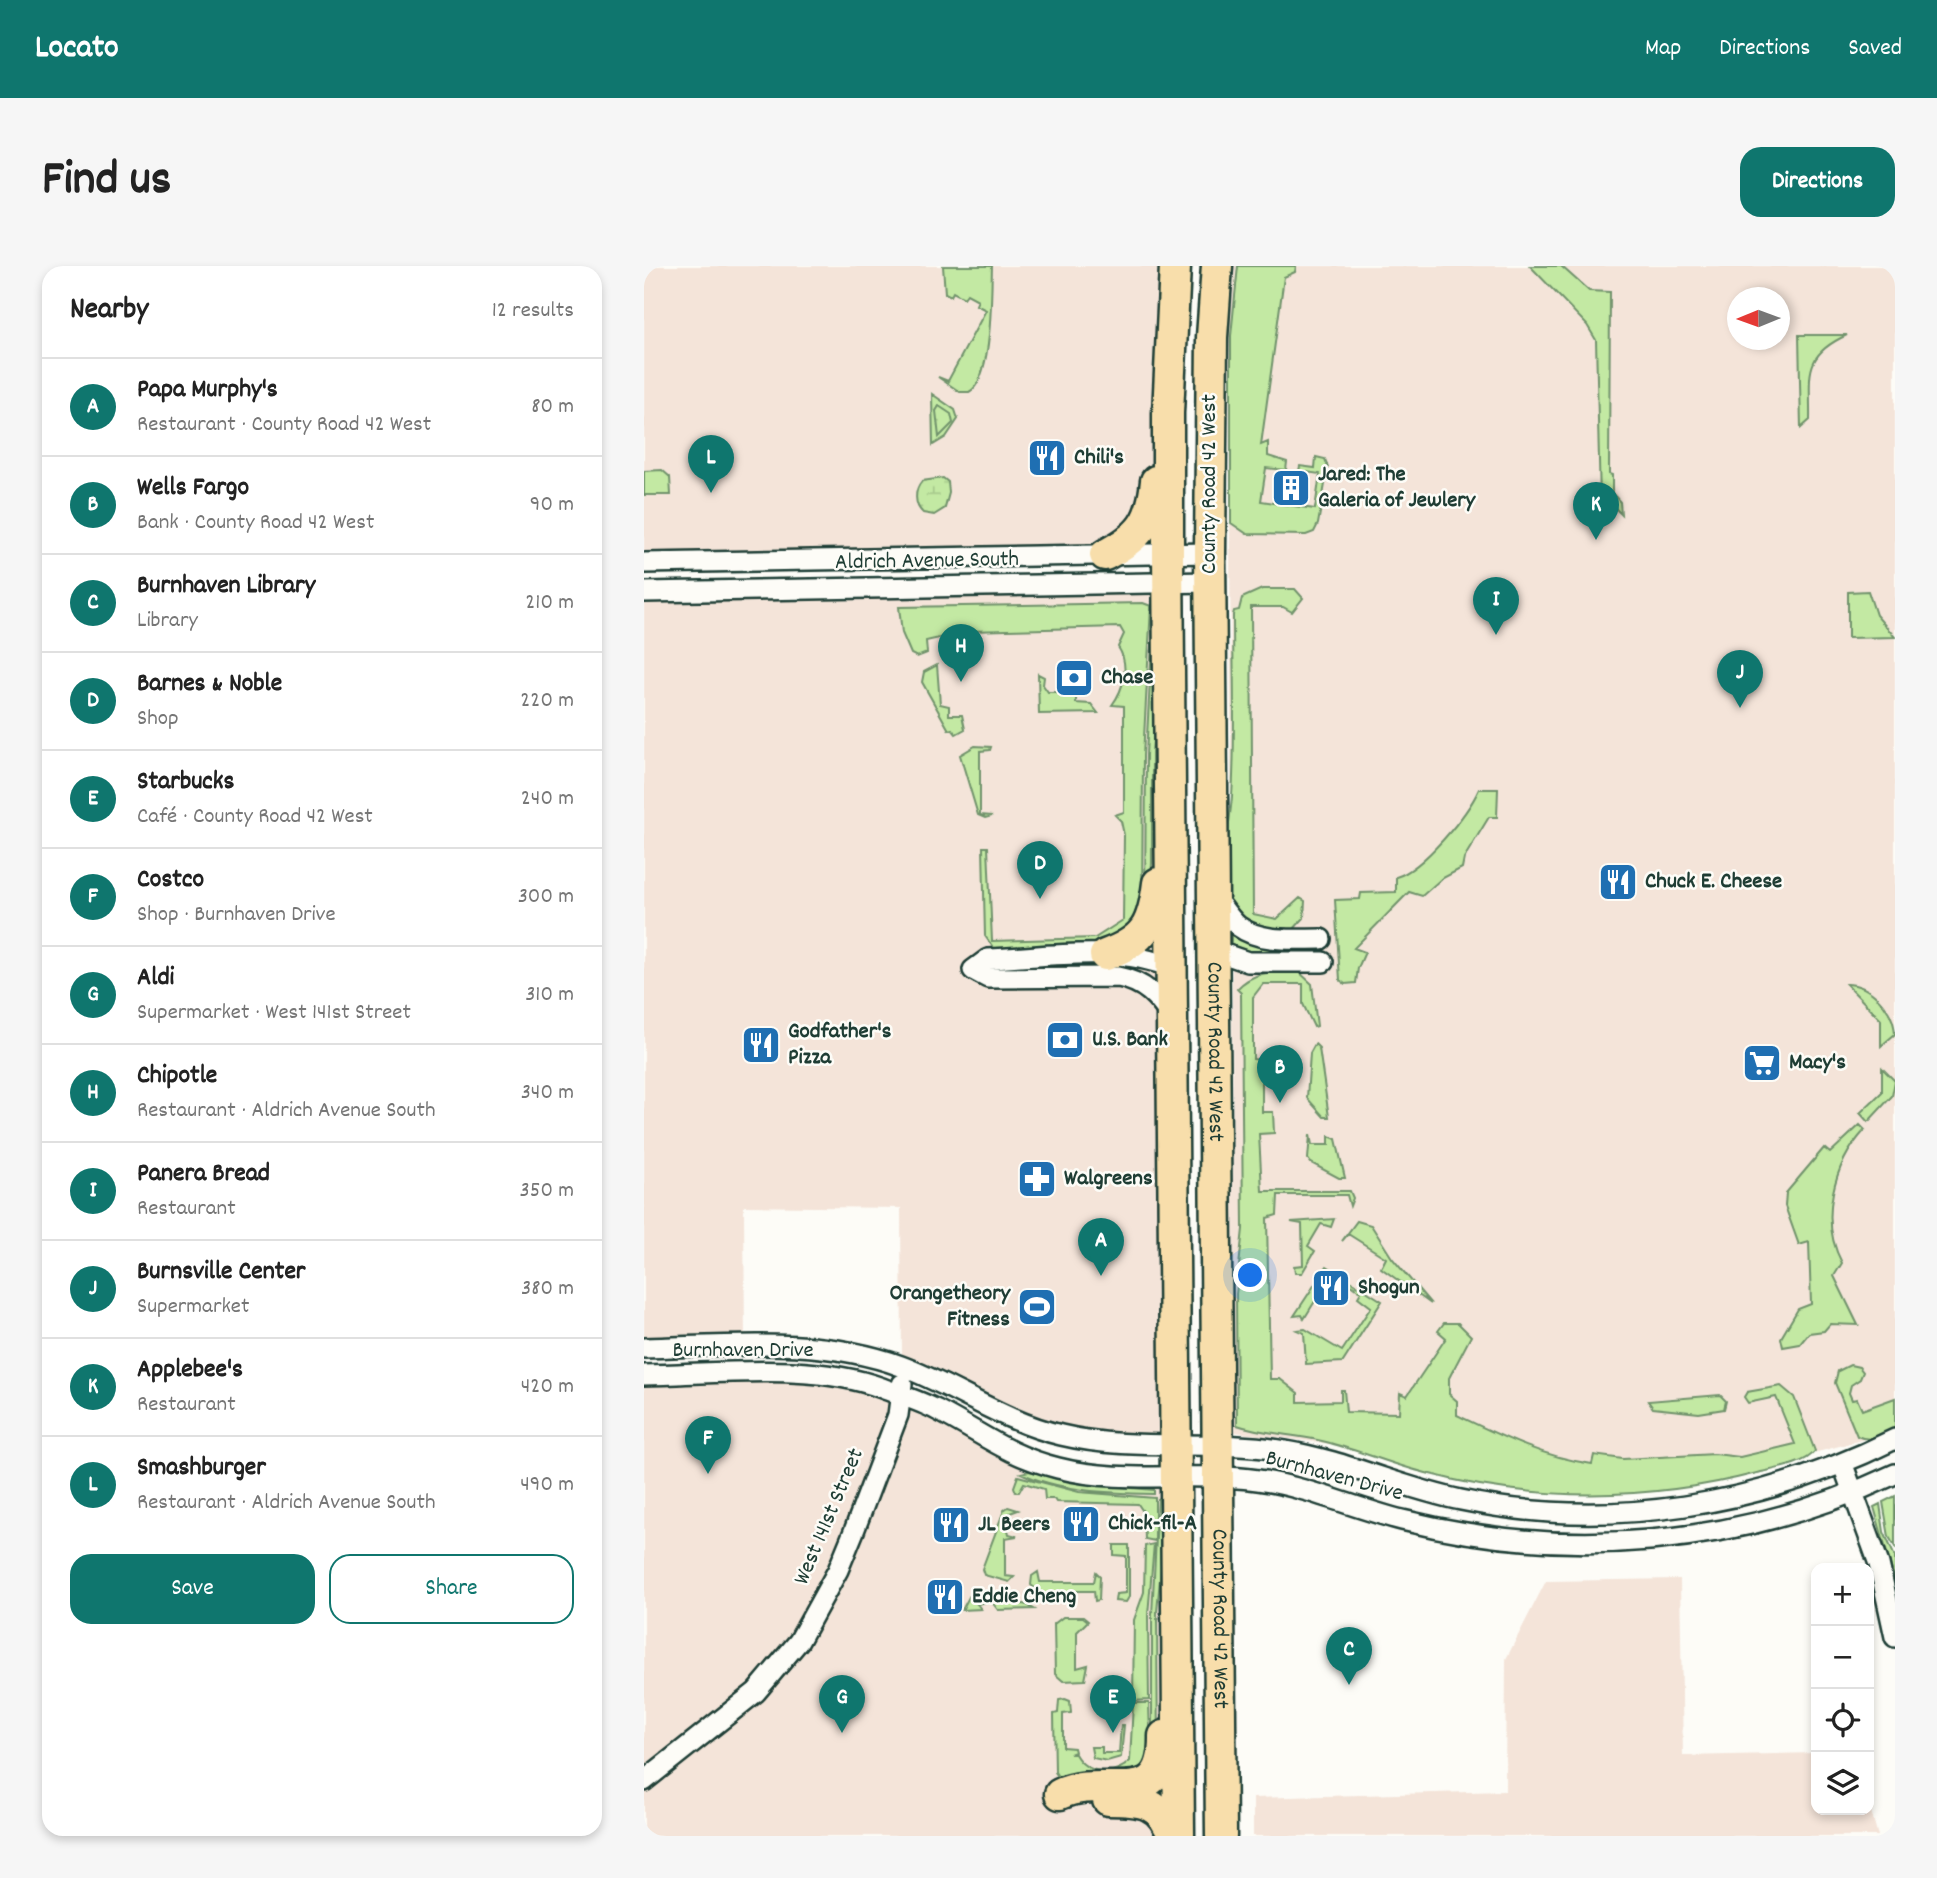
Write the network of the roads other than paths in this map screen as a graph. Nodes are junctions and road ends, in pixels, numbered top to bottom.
1 (1175, 266) edge
2 (1217, 266) edge
3 (1170, 334) junction
4 (1168, 554) junction
5 (1105, 555) junction
6 (644, 563) edge
7 (1210, 568) junction
8 (1168, 583) junction
9 (644, 592) edge
10 (1170, 782) junction
11 (1212, 894) junction
12 (1321, 939) dead end
13 (1213, 950) junction
14 (1105, 955) junction
15 (1323, 962) dead end
16 (1172, 968) junction
17 (1172, 1019) junction
18 (1214, 1124) junction
19 (644, 1348) edge
20 (902, 1366) junction
21 (644, 1375) edge
22 (901, 1396) junction
23 (1895, 1439) edge
24 (1217, 1443) junction
25 (1176, 1445) junction
26 (1843, 1465) junction
27 (1895, 1474) edge
28 (1218, 1477) junction
29 (1177, 1478) junction
30 (1854, 1494) junction
31 (1178, 1544) junction
32 (1895, 1637) edge
33 (644, 1781) edge
34 (1173, 1836) edge
35 (1179, 1836) edge
36 (1221, 1836) edge

1 - 3 highway, County Road 42 West
2 - 7 highway, County Road 42 West
3 - 4 highway, County Road 42 West
3 - 5 highway
4 - 5 street, Aldrich Avenue South
4 - 7 street, Aldrich Avenue South
4 - 8 highway, County Road 42 West
5 - 6 street, Aldrich Avenue South
7 - 8 street, Aldrich Avenue South
7 - 11 highway, County Road 42 West
8 - 9 street, Aldrich Avenue South
8 - 10 highway, County Road 42 West
10 - 13 highway
10 - 14 highway
10 - 16 highway, County Road 42 West
11 - 12 street
11 - 13 highway, County Road 42 West
13 - 15 street
13 - 18 highway, County Road 42 West
14 - 16 street
14 - 17 street
16 - 17 highway, County Road 42 West
16 - 18 highway
17 - 25 highway, County Road 42 West
18 - 24 highway, County Road 42 West
19 - 20 street, Burnhaven Drive
20 - 22 street, West 141st Street
20 - 25 street, Burnhaven Drive
21 - 22 street, Burnhaven Drive
22 - 29 street, Burnhaven Drive
22 - 33 street, West 141st Street
23 - 26 street, Burnhaven Drive
24 - 25 street, Burnhaven Drive
24 - 26 street, Burnhaven Drive
24 - 28 highway, County Road 42 West
25 - 29 highway, County Road 42 West
26 - 30 street
27 - 30 street, Burnhaven Drive
28 - 29 street, Burnhaven Drive
28 - 30 street, Burnhaven Drive
28 - 36 highway, County Road 42 West
29 - 31 highway, County Road 42 West
30 - 32 street
31 - 34 highway
31 - 35 highway, County Road 42 West

